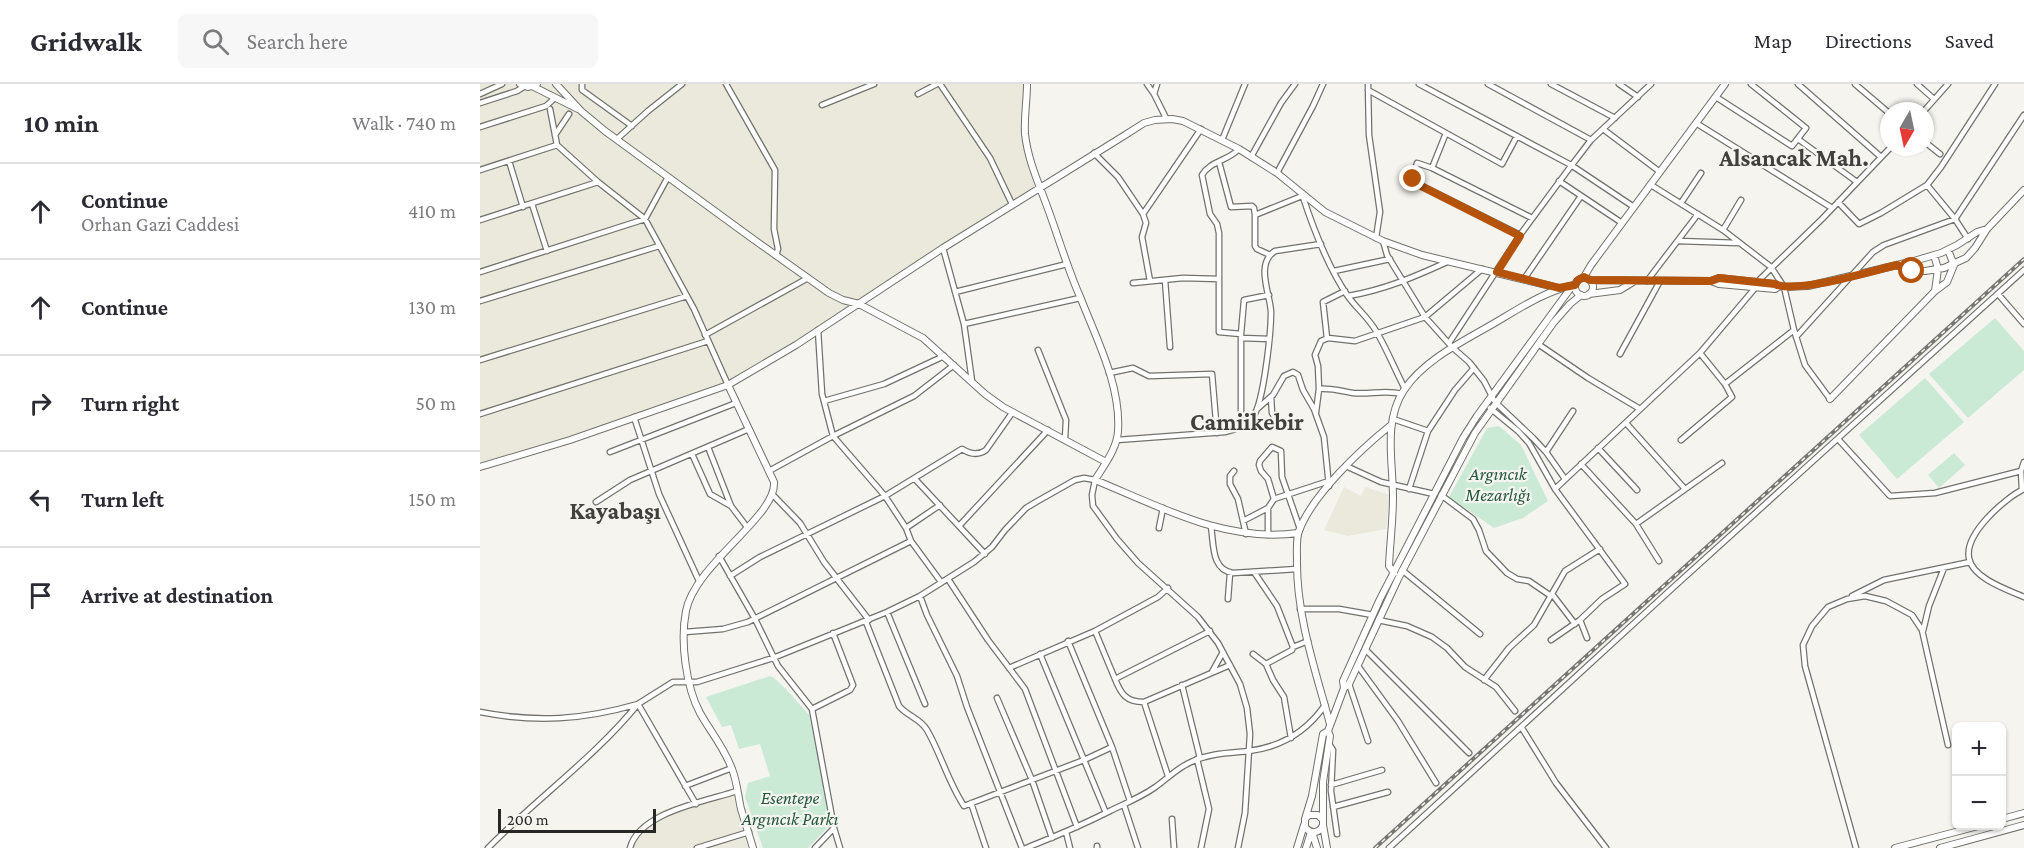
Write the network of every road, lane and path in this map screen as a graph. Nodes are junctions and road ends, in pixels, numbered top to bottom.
1 (502, 84) edge
2 (556, 84) edge
3 (582, 84) edge
4 (682, 84) edge
5 (726, 84) edge
6 (874, 84) edge
7 (939, 84) edge
8 (1027, 84) edge
9 (1147, 84) edge
10 (1157, 84) edge
11 (1245, 84) edge
12 (1294, 84) edge
13 (1323, 84) edge
14 (1419, 84) edge
15 (1488, 84) edge
16 (1551, 84) edge
17 (1619, 84) edge
18 (1651, 84) edge
19 (1725, 84) edge
20 (1750, 84) edge
21 (1798, 84) edge
22 (1855, 84) edge
23 (1917, 84) edge
24 (1948, 84) edge
25 (1995, 84) edge
26 (529, 85) edge
27 (1368, 87) edge
28 (480, 94) edge
29 (918, 94) dead end
30 (1155, 94) junction
31 (1638, 97) junction
32 (1716, 97) junction
33 (555, 98) junction
34 (1934, 99) junction
35 (1932, 102) edge
36 (480, 103) edge
37 (822, 105) dead end
38 (1880, 105) edge
39 (550, 109) dead end
40 (581, 111) junction
41 (569, 114) dead end
42 (2024, 115) edge
43 (1166, 118) junction
44 (1615, 118) junction
45 (1696, 123) junction
46 (632, 126) junction
47 (480, 127) edge
48 (1201, 129) junction
49 (1603, 129) junction
50 (1446, 133) junction
51 (555, 135) junction
52 (1517, 136) junction
53 (617, 139) junction
54 (1798, 139) junction
55 (1222, 140) junction
56 (1591, 140) junction
57 (557, 146) junction
58 (1239, 149) junction
59 (1934, 149) edge
60 (1094, 153) junction
61 (1940, 154) dead end
62 (1251, 157) junction
63 (1881, 157) joint
64 (509, 161) junction
65 (1219, 162) junction
66 (1571, 165) junction
67 (1432, 168) junction
68 (480, 170) edge
69 (1660, 172) junction
70 (1277, 173) junction
71 (1701, 173) dead end
72 (668, 177) junction
73 (1559, 181) junction
74 (598, 182) junction
75 (1857, 182) junction
76 (1651, 185) junction
77 (1927, 185) junction
78 (1040, 187) junction
79 (2024, 190) edge
80 (1302, 194) junction
81 (1581, 196) junction
82 (1741, 200) dead end
83 (1838, 202) junction
84 (1681, 203) junction
85 (532, 204) junction
86 (1012, 204) junction
87 (523, 207) junction
88 (1634, 207) junction
89 (1832, 208) junction
90 (1143, 214) junction
91 (1698, 214) junction
92 (1255, 215) junction
93 (1532, 218) junction
94 (645, 219) junction
95 (1955, 219) junction
96 (480, 220) edge
97 (1622, 223) junction
98 (1987, 229) junction
99 (1723, 230) junction
100 (1520, 236) junction
101 (1968, 239) junction
102 (1379, 240) junction
103 (1679, 241) junction
104 (1321, 243) junction
105 (1738, 243) junction
106 (659, 246) junction
107 (943, 248) junction
108 (1948, 250) junction
109 (547, 251) junction
110 (1938, 254) junction
111 (1270, 255) junction
112 (776, 256) junction
113 (1390, 259) junction
114 (1448, 261) junction
115 (1067, 264) junction
116 (1897, 265) junction
117 (1954, 265) junction
118 (1771, 267) junction
119 (1482, 268) junction
120 (1941, 269) junction
121 (2024, 270) edge
122 (1334, 271) junction
123 (480, 272) edge
124 (1497, 272) junction
125 (1854, 275) junction
126 (808, 278) junction
127 (1587, 278) junction
128 (1219, 279) junction
129 (1524, 279) junction
130 (1165, 280) junction
131 (1150, 281) junction
132 (1405, 281) junction
133 (1635, 281) junction
134 (1647, 281) junction
135 (1660, 281) junction
136 (1133, 283) dead end
137 (1757, 284) junction
138 (1575, 286) junction
139 (1782, 286) junction
140 (1559, 288) junction
141 (1935, 291) junction
142 (955, 292) junction
143 (1347, 294) junction
144 (1588, 294) junction
145 (1998, 294) junction
146 (1269, 295) junction
147 (1581, 295) junction
148 (687, 296) junction
149 (1080, 298) junction
150 (480, 301) edge
151 (859, 304) junction
152 (1425, 317) junction
153 (964, 324) junction
154 (2024, 324) edge
155 (819, 330) junction
156 (1794, 330) junction
157 (1377, 332) junction
158 (705, 335) junction
159 (1241, 336) junction
160 (1327, 338) junction
161 (1796, 338) junction
162 (1269, 339) junction
163 (708, 341) junction
164 (1538, 344) junction
165 (1451, 345) junction
166 (1170, 347) dead end
167 (1038, 350) dead end
168 (1700, 353) junction
169 (1620, 354) dead end
170 (944, 356) junction
171 (480, 360) edge
172 (954, 365) junction
173 (1474, 368) junction
174 (1109, 373) junction
175 (972, 381) junction
176 (1725, 384) junction
177 (728, 385) junction
178 (1319, 389) junction
179 (1403, 391) junction
180 (1271, 397) junction
181 (1493, 399) junction
182 (1830, 399) joint
183 (824, 401) junction
184 (736, 403) junction
185 (1488, 406) junction
186 (1256, 409) junction
187 (1640, 409) junction
188 (1573, 411) dead end
189 (1316, 412) junction
190 (1012, 413) junction
191 (480, 414) edge
192 (634, 417) junction
193 (1392, 422) junction
194 (1278, 423) dead end
195 (1626, 423) junction
196 (1241, 426) junction
197 (749, 429) junction
198 (1048, 430) junction
199 (1428, 431) junction
200 (1217, 433) junction
201 (833, 436) junction
202 (1065, 439) junction
203 (1838, 439) junction
204 (641, 440) junction
205 (1117, 440) junction
206 (1681, 440) dead end
207 (708, 447) junction
208 (1598, 448) junction
209 (610, 452) dead end
210 (1546, 452) junction
211 (692, 454) junction
212 (1106, 462) junction
213 (2024, 462) edge
214 (1722, 463) dead end
215 (1581, 464) junction
216 (1346, 466) junction
217 (480, 467) edge
218 (651, 471) junction
219 (769, 471) junction
220 (1234, 471) dead end
221 (2021, 471) junction
222 (915, 479) junction
223 (1565, 479) junction
224 (1095, 480) junction
225 (1329, 483) junction
226 (1392, 485) junction
227 (1409, 489) junction
228 (1555, 489) junction
229 (1685, 489) junction
230 (1637, 490) dead end
231 (2023, 490) edge
232 (1287, 494) junction
233 (773, 495) junction
234 (1437, 495) junction
235 (885, 496) junction
236 (1274, 499) junction
237 (596, 502) dead end
238 (940, 505) junction
239 (731, 506) junction
240 (1163, 508) junction
241 (1268, 508) junction
242 (1243, 521) junction
243 (1636, 524) junction
244 (959, 526) junction
245 (747, 527) junction
246 (1211, 527) junction
247 (906, 528) junction
248 (1159, 528) dead end
249 (1299, 531) junction
250 (1246, 534) junction
251 (807, 535) junction
252 (1268, 536) junction
253 (911, 541) junction
254 (1600, 549) junction
255 (985, 554) junction
256 (719, 556) junction
257 (1659, 561) dead end
258 (1970, 562) junction
259 (1944, 567) junction
260 (1297, 569) junction
261 (1402, 570) junction
262 (1254, 572) junction
263 (1230, 573) junction
264 (1394, 573) junction
265 (730, 576) junction
266 (836, 579) junction
267 (948, 579) junction
268 (699, 581) junction
269 (941, 582) junction
270 (1168, 588) junction
271 (1552, 595) junction
272 (920, 596) junction
273 (2024, 597) edge
274 (1228, 599) dead end
275 (1847, 599) junction
276 (1300, 609) junction
277 (887, 612) junction
278 (1375, 618) junction
279 (754, 619) junction
280 (867, 621) junction
281 (1577, 622) junction
282 (1095, 631) junction
283 (1210, 631) junction
284 (685, 632) junction
285 (833, 633) junction
286 (1923, 633) junction
287 (1480, 634) dead end
288 (1587, 638) dead end
289 (1551, 640) dead end
290 (1068, 641) junction
291 (1308, 641) junction
292 (1293, 646) junction
293 (1365, 649) junction
294 (1223, 652) junction
295 (1040, 654) junction
296 (1253, 654) dead end
297 (773, 658) junction
298 (1266, 664) junction
299 (1230, 665) junction
300 (1357, 665) junction
301 (1009, 668) junction
302 (1212, 672) junction
303 (1115, 679) junction
304 (1484, 680) junction
305 (688, 681) junction
306 (1182, 685) junction
307 (1346, 686) junction
308 (997, 698) dead end
309 (1144, 702) junction
310 (638, 704) junction
311 (926, 704) dead end
312 (1325, 705) junction
313 (812, 709) junction
314 (1515, 711) dead end
315 (480, 712) edge
316 (1329, 727) junction
317 (1522, 728) junction
318 (1291, 738) junction
319 (1368, 741) dead end
320 (1329, 744) junction
321 (1948, 745) dead end
322 (1112, 747) junction
323 (1248, 751) junction
324 (1469, 753) dead end
325 (1199, 759) junction
326 (1084, 760) junction
327 (732, 768) junction
328 (1382, 770) dead end
329 (1056, 771) junction
330 (1168, 776) junction
331 (1032, 780) junction
332 (1436, 783) dead end
333 (1331, 785) junction
334 (685, 786) junction
335 (738, 791) junction
336 (1001, 792) junction
337 (1388, 792) dead end
338 (1130, 801) junction
339 (971, 803) junction
340 (696, 804) junction
341 (1124, 805) junction
342 (1333, 807) junction
343 (1106, 813) junction
344 (2024, 813) edge
345 (2006, 818) edge
346 (1172, 819) dead end
347 (1305, 821) junction
348 (1322, 822) junction
349 (2024, 825) edge
350 (1077, 827) junction
351 (834, 828) junction
352 (1960, 830) edge
353 (749, 832) junction
354 (1066, 832) junction
355 (1311, 832) junction
356 (1337, 834) dead end
357 (1052, 838) junction
358 (1035, 846) edge
359 (488, 848) edge
360 (630, 848) edge
361 (697, 848) edge
362 (753, 848) edge
363 (815, 848) edge
364 (840, 848) edge
365 (986, 848) edge
366 (1024, 848) edge
367 (1071, 848) edge
368 (1138, 848) edge
369 (1174, 848) edge
370 (1201, 848) edge
371 (1238, 848) edge
372 (1297, 848) edge
373 (1306, 848) edge
374 (1317, 848) edge
375 (1327, 848) edge
376 (1389, 848) edge
377 (1606, 848) edge
378 (1856, 848) edge
379 (1896, 848) edge
380 (1940, 848) edge

1 - 28 street
2 - 40 street
3 - 46 street
4 - 46 street
5 - 112 street
6 - 37 street
7 - 29 street
7 - 86 street
8 - 78 street
9 - 30 street
10 - 30 street
11 - 55 street
12 - 62 street
13 - 70 street
14 - 52 street
15 - 56 street
16 - 44 street
17 - 31 street
18 - 31 street
19 - 32 street
20 - 54 street
21 - 63 street
22 - 38 street
23 - 34 street
24 - 34 street
25 - 77 street
26 - 33 street
26 - 36 street
27 - 50 street
27 - 102 street
30 - 43 street
31 - 44 street
32 - 45 street
32 - 54 street
33 - 40 street
33 - 47 street
34 - 35 street
39 - 51 street
40 - 53 street
41 - 51 street
42 - 95 street
43 - 48 street
43 - 60 street
44 - 49 street
45 - 69 street
45 - 89 street
46 - 53 street
48 - 55 street
48 - 90 street
49 - 56 street
49 - 69 street
50 - 52 street
50 - 67 street
51 - 57 street
52 - 66 street
53 - 72 street
54 - 75 street
55 - 58 street
56 - 66 street
57 - 64 street
57 - 74 street
58 - 62 street
58 - 65 street
59 - 61 street
60 - 78 street
60 - 90 street
62 - 70 street
63 - 75 street
64 - 68 street
64 - 87 street
65 - 92 street
65 - 128 street
66 - 73 street
66 - 88 street
67 - 93 street
67 - 100 street
69 - 76 street
70 - 80 street
71 - 84 street
72 - 94 street
72 - 112 street
73 - 81 street
73 - 93 street
74 - 85 street
74 - 94 street
75 - 83 street
76 - 84 street
76 - 88 street
77 - 83 street
77 - 95 street
78 - 86 street
78 - 115 street
79 - 98 street
80 - 92 street
80 - 102 street
80 - 104 street
81 - 97 street
81 - 129 street
82 - 99 street
83 - 89 street
84 - 91 street
85 - 87 street
85 - 109 street
86 - 107 street
87 - 96 street
88 - 97 street
89 - 118 street
90 - 131 street
91 - 99 street
91 - 103 street
92 - 111 street
93 - 100 street
94 - 106 street
94 - 109 street
95 - 101 street
95 - 125 street
97 - 127 street
98 - 101 street
98 - 117 street
99 - 105 street
100 - 124 street
101 - 108 street
102 - 113 street
102 - 114 street
103 - 105 street
103 - 134 street
104 - 111 street
104 - 122 street
105 - 118 street
106 - 148 street
106 - 150 street
107 - 142 street
107 - 151 street
108 - 110 street
108 - 117 street
109 - 123 street
110 - 116 street
110 - 120 street
111 - 146 street
112 - 126 street
113 - 122 street
113 - 132 street
114 - 119 street
114 - 132 street
115 - 142 street
115 - 149 street
116 - 120 street
116 - 125 street
117 - 120 street
117 - 141 street
118 - 137 street
118 - 139 street
119 - 124 street
119 - 152 street
120 - 141 street
121 - 145 street
122 - 143 street
124 - 129 street
124 - 165 street
125 - 139 street
125 - 161 street
126 - 151 street
126 - 158 street
127 - 133 street
127 - 138 street
127 - 144 street
128 - 130 street
128 - 159 street
129 - 140 street
130 - 131 street
130 - 166 street
131 - 136 street
132 - 143 street
132 - 152 street
133 - 134 street
133 - 144 street
134 - 135 street
135 - 137 street
135 - 169 street
137 - 139 street
137 - 168 street
138 - 140 street
138 - 147 street
138 - 181 street
139 - 156 street
140 - 165 street
141 - 182 street
142 - 153 street
143 - 157 street
143 - 160 street
144 - 147 street
145 - 154 street
145 - 203 street
146 - 159 street
146 - 162 street
147 - 164 street
148 - 158 street
148 - 171 street
149 - 153 street
149 - 174 street
151 - 155 street
151 - 170 street
152 - 157 street
152 - 165 street
153 - 175 street
155 - 177 street
155 - 183 street
156 - 161 street
156 - 176 street
157 - 160 street
157 - 179 street
158 - 163 street
159 - 162 street
159 - 196 street
160 - 178 street
161 - 182 street
162 - 186 street
163 - 177 street
163 - 191 street
164 - 181 street
164 - 187 street
165 - 173 street
165 - 179 street
167 - 202 street
168 - 176 street
168 - 187 street
170 - 172 street
170 - 183 street
172 - 175 street
172 - 201 street
173 - 181 street
173 - 199 street
174 - 200 street
174 - 205 street
175 - 190 street
176 - 206 street
177 - 184 street
177 - 192 street
178 - 179 street
178 - 189 street
179 - 193 street
180 - 186 street
180 - 189 street
180 - 194 street
181 - 185 street
181 - 210 street
183 - 201 street
184 - 197 street
184 - 204 street
185 - 228 street
185 - 234 street
186 - 196 street
187 - 195 street
188 - 210 street
189 - 225 street
190 - 198 street
190 - 222 street
192 - 204 street
192 - 217 street
193 - 199 street
193 - 216 street
193 - 226 street
195 - 208 street
195 - 229 street
196 - 200 street
197 - 207 street
197 - 219 street
198 - 202 street
198 - 244 street
199 - 227 street
200 - 205 street
201 - 219 street
201 - 235 street
202 - 212 street
203 - 221 street
203 - 317 street
204 - 209 street
204 - 218 street
205 - 212 street
207 - 211 street
207 - 239 street
208 - 215 street
208 - 230 street
210 - 223 street
211 - 218 street
211 - 239 street
212 - 224 street
213 - 221 street
214 - 229 street
215 - 223 street
215 - 243 street
216 - 225 street
216 - 226 street
218 - 237 street
218 - 268 street
219 - 233 street
220 - 242 street
221 - 231 street
222 - 235 street
222 - 238 street
223 - 228 street
224 - 240 street
224 - 255 street
224 - 270 street
225 - 232 street
225 - 249 street
226 - 227 street
226 - 264 street
227 - 234 street
228 - 254 street
229 - 243 street
231 - 258 street
232 - 236 street
232 - 236 street
232 - 249 street
233 - 245 street
233 - 251 street
234 - 261 street
234 - 264 street
234 - 271 street
235 - 247 street
235 - 251 street
236 - 241 street
238 - 244 street
238 - 247 street
239 - 245 street
240 - 246 street
240 - 248 street
241 - 242 street
241 - 252 street
242 - 250 street
243 - 257 street
244 - 255 street
245 - 256 street
246 - 250 street
246 - 263 street
247 - 253 street
249 - 252 street
249 - 260 street
250 - 252 street
251 - 265 street
251 - 266 street
253 - 266 street
253 - 269 street
254 - 271 street
254 - 281 street
255 - 267 street
256 - 265 street
256 - 268 street
258 - 259 street
258 - 273 street
259 - 275 street
259 - 286 street
260 - 262 street
260 - 276 street
261 - 278 street
261 - 287 street
262 - 263 street
262 - 292 street
263 - 274 street
264 - 278 street
265 - 279 street
266 - 279 street
266 - 280 street
267 - 269 street
267 - 301 street
268 - 284 street
269 - 272 street
270 - 282 street
270 - 283 street
271 - 281 street
271 - 304 street
272 - 277 street
272 - 336 street
275 - 286 street
275 - 378 street
276 - 278 street
276 - 291 street
277 - 280 street
277 - 311 street
278 - 293 street
278 - 304 street
278 - 307 street
279 - 284 street
279 - 297 street
280 - 285 street
280 - 339 street
281 - 288 street
281 - 289 street
282 - 290 street
282 - 303 street
283 - 294 street
283 - 303 street
284 - 305 street
285 - 297 street
285 - 313 street
286 - 321 street
290 - 295 street
290 - 322 street
291 - 292 street
291 - 312 street
292 - 298 street
293 - 300 street
293 - 324 street
294 - 299 street
294 - 302 street
295 - 301 street
295 - 326 street
296 - 298 street
297 - 305 street
297 - 313 street
298 - 318 street
299 - 302 street
299 - 323 street
300 - 307 street
300 - 332 street
301 - 329 street
302 - 306 street
303 - 309 street
304 - 314 street
305 - 310 street
305 - 327 street
306 - 309 street
306 - 325 street
307 - 316 street
307 - 319 street
308 - 331 street
309 - 330 street
310 - 315 street
310 - 334 street
310 - 359 street
312 - 316 street
312 - 318 street
313 - 351 street
316 - 320 street
316 - 347 street
317 - 376 street
317 - 377 street
318 - 323 street
320 - 333 street
320 - 348 street
322 - 326 street
322 - 338 street
323 - 325 street
323 - 371 street
325 - 330 street
325 - 370 street
326 - 329 street
326 - 343 street
327 - 334 street
327 - 335 street
328 - 333 street
329 - 331 street
329 - 350 street
330 - 338 street
331 - 336 street
331 - 357 street
333 - 342 street
334 - 340 street
335 - 340 street
335 - 353 street
336 - 339 street
336 - 366 street
337 - 342 street
338 - 341 street
339 - 365 street
340 - 360 street
341 - 343 street
341 - 368 street
342 - 356 street
343 - 350 street
344 - 345 street
346 - 369 street
347 - 348 street
347 - 355 street
347 - 372 street
348 - 355 street
348 - 375 street
349 - 380 street
350 - 354 street
351 - 363 street
351 - 364 street
352 - 379 street
353 - 361 street
353 - 362 street
354 - 357 street
354 - 367 street
355 - 373 street
355 - 374 street
357 - 358 street
358 - 366 street

